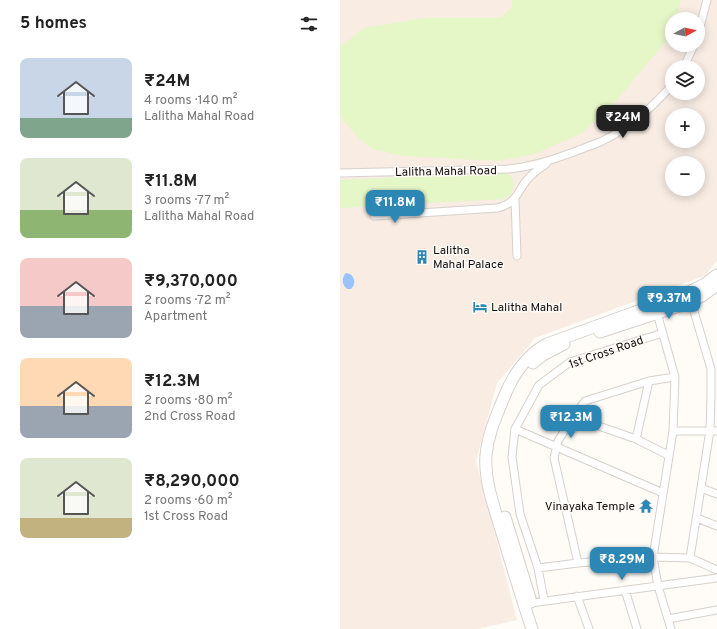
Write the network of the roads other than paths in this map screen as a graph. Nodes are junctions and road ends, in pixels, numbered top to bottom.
1 (706, 0) edge
2 (703, 12) edge
3 (665, 93) edge
4 (551, 160) junction
5 (340, 173) edge
6 (515, 199) junction
7 (374, 216) dead end
8 (517, 256) dead end
9 (717, 275) edge
10 (717, 285) edge
11 (691, 301) junction
12 (657, 313) junction
13 (663, 333) junction
14 (675, 377) junction
15 (649, 381) junction
16 (573, 417) junction
17 (515, 429) junction
18 (714, 430) edge
19 (672, 431) junction
20 (636, 439) junction
21 (557, 448) junction
22 (668, 455) junction
23 (702, 488) junction
24 (663, 493) junction
25 (717, 494) edge
26 (697, 518) junction
27 (717, 526) edge
28 (653, 557) junction
29 (690, 558) junction
30 (578, 563) junction
31 (538, 568) junction
32 (717, 570) edge
33 (717, 578) edge
34 (658, 586) junction
35 (625, 590) junction
36 (577, 596) junction
37 (544, 600) junction
38 (531, 602) junction
39 (717, 610) edge
40 (668, 619) junction
41 (532, 629) edge
42 (539, 629) edge
43 (589, 629) edge
44 (637, 629) edge
45 (671, 629) edge

1 - 2 street
3 - 4 street, Lalitha Mahal Road
4 - 5 street, Lalitha Mahal Road
4 - 6 street, Lalitha Mahal Road
6 - 7 street
6 - 8 street
9 - 41 main road
10 - 11 main road
11 - 12 main road
11 - 18 street
12 - 13 street
12 - 38 main road
13 - 14 street
13 - 17 street, 1st Cross Road
14 - 15 street
14 - 19 street
15 - 16 street
15 - 20 street
16 - 20 street
16 - 21 street
17 - 21 street
17 - 31 street, 1st Cross Road
18 - 19 street
18 - 23 street
19 - 22 street
20 - 22 street
21 - 24 street
21 - 30 street
22 - 24 street
23 - 25 street
23 - 26 street
24 - 28 street
26 - 27 street
26 - 29 street
28 - 29 street
28 - 30 street
28 - 34 street
29 - 32 street
30 - 31 street
31 - 37 street, 1st Cross Road
33 - 34 street
34 - 35 street
34 - 40 street
35 - 36 street
35 - 44 street
36 - 37 street
36 - 43 street
37 - 38 street
38 - 42 main road
39 - 40 street
40 - 45 street

